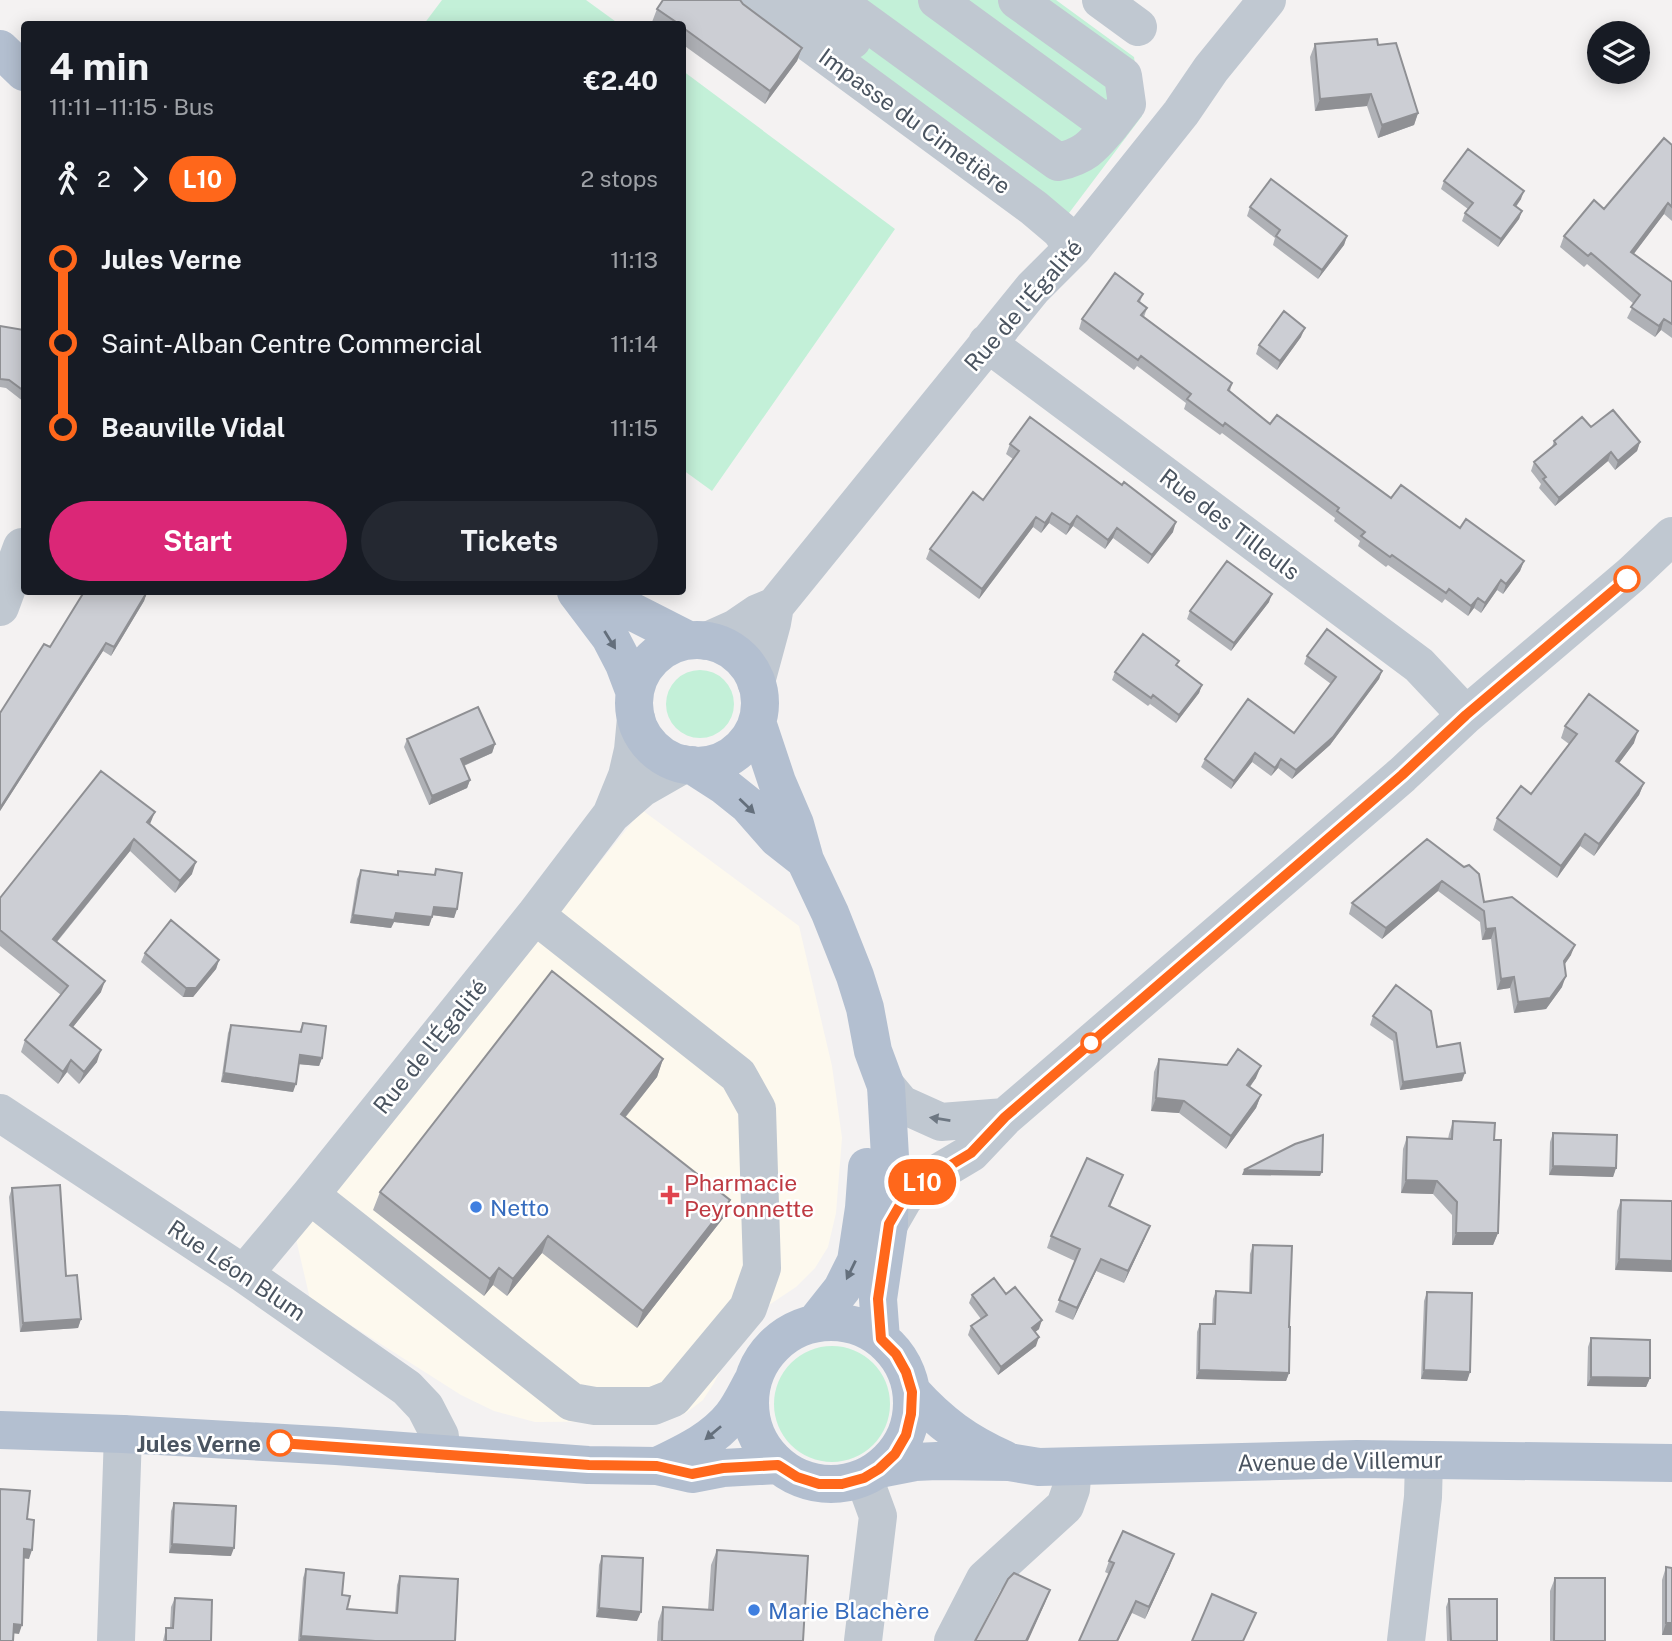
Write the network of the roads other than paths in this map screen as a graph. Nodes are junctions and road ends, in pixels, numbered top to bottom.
1 (751, 0) edge
2 (937, 0) edge
3 (1017, 0) edge
4 (1101, 0) edge
5 (1267, 0) edge
6 (822, 5) edge
7 (1138, 27) dead end
8 (0, 49) edge
9 (21, 69) edge
10 (1110, 126) junction
11 (1056, 189) dead end
12 (1073, 248) junction
13 (987, 343) junction
14 (1672, 536) edge
15 (21, 550) edge
16 (578, 595) edge
17 (607, 595) edge
18 (775, 606) junction
19 (0, 607) edge
20 (697, 641) junction
21 (756, 682) junction
22 (636, 706) junction
23 (1466, 715) junction
24 (757, 722) junction
25 (688, 765) junction
26 (611, 815) junction
27 (805, 860) junction
28 (535, 915) junction
29 (880, 1068) junction
30 (0, 1113) edge
31 (1005, 1117) junction
32 (310, 1195) junction
33 (889, 1224) junction
34 (244, 1274) junction
35 (815, 1323) junction
36 (881, 1339) junction
37 (752, 1382) junction
38 (912, 1392) junction
39 (0, 1430) edge
40 (123, 1434) junction
41 (440, 1454) junction
42 (1424, 1460) junction
43 (1009, 1462) junction
44 (1672, 1463) edge
45 (778, 1465) junction
46 (657, 1466) junction
47 (1073, 1467) junction
48 (871, 1473) junction
49 (116, 1641) edge
50 (863, 1641) edge
51 (953, 1641) edge
52 (1406, 1641) edge

1 - 12 street, Impasse du Cimetière
2 - 10 street
3 - 10 street
4 - 7 street
5 - 12 street, Rue de l'Égalité
6 - 10 street
6 - 11 street
8 - 9 main road
12 - 13 street, Rue de l'Égalité
13 - 18 street, Rue de l'Égalité
13 - 23 street, Rue des Tilleuls
14 - 23 street
15 - 19 street
16 -> 22 main road
17 - 20 main road
18 - 20 street, Rue de l'Égalité
18 - 21 street, Rue de l'Égalité
20 - 21 main road
20 - 22 main road
21 - 24 main road
22 - 25 main road
22 - 26 street, Rue de l'Égalité
23 - 31 street
24 - 25 main road
24 - 27 main road
25 - 26 street, Rue de l'Égalité
25 -> 27 main road
26 - 28 street, Rue de l'Égalité
27 - 29 main road
28 - 32 street, Rue de l'Égalité
28 - 32 street
31 -> 29 street
29 - 33 main road
29 -> 35 main road
30 - 34 street, Rue Léon Blum
31 - 33 street
32 - 34 street, Rue de l'Égalité
33 - 36 main road
34 - 41 street, Rue Léon Blum
35 - 36 main road
35 - 37 main road
36 - 38 main road
37 - 45 main road
37 -> 46 main road
38 - 43 main road, Avenue de Villemur
38 - 48 main road
39 - 40 main road
40 - 41 main road
40 - 49 street
41 - 46 main road
42 - 44 main road, Avenue de Villemur
42 - 47 main road, Avenue de Villemur
42 - 52 street
43 - 47 main road, Avenue de Villemur
43 - 48 main road, Avenue de Villemur
45 - 46 main road
45 - 48 main road
47 - 51 street
48 - 50 street

